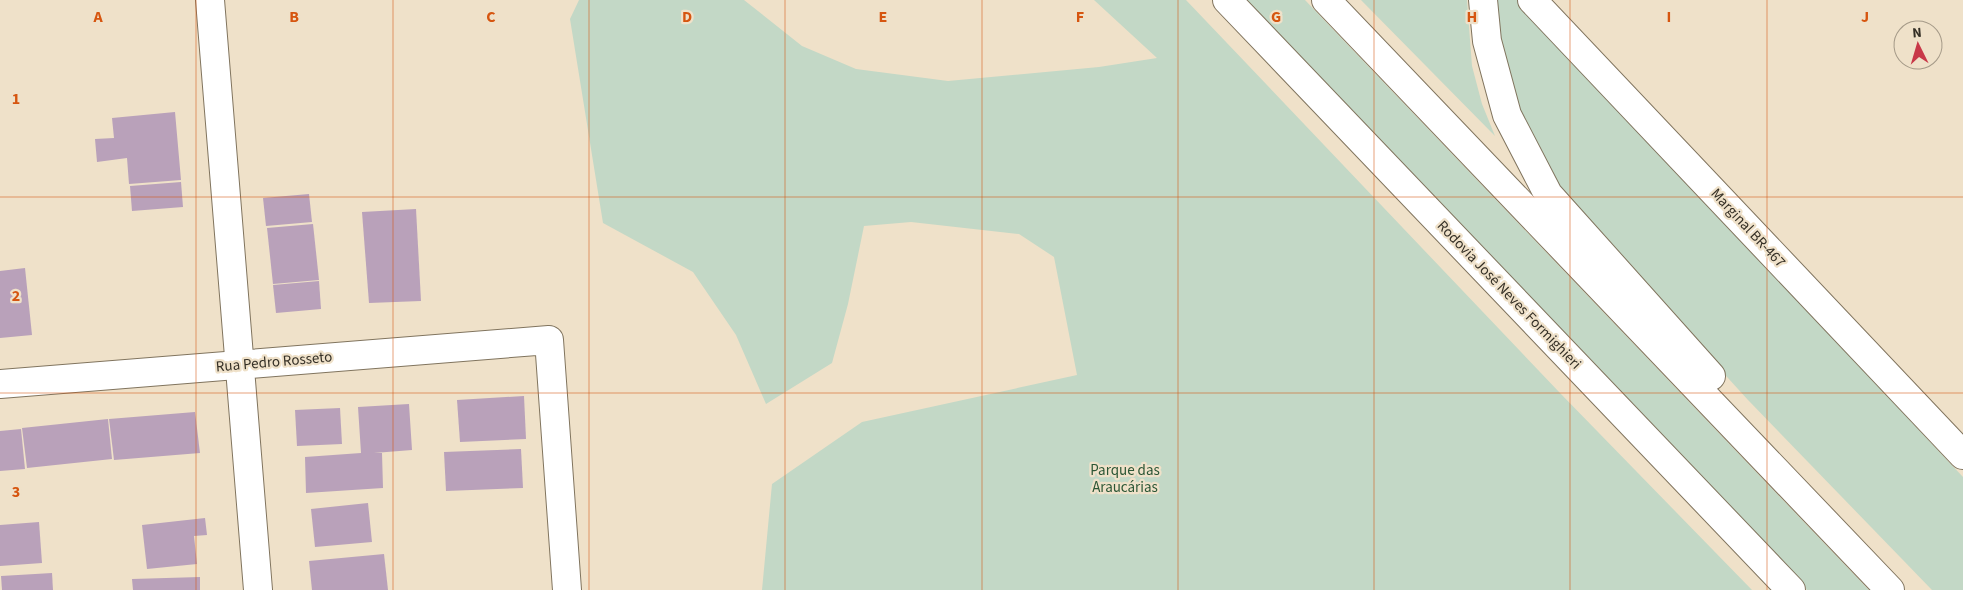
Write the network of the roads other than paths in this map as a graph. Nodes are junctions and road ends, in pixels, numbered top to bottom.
1 (210, 0) edge
2 (1226, 0) edge
3 (1326, 0) edge
4 (1483, 0) edge
5 (1532, 0) edge
6 (239, 365) junction
7 (0, 384) edge
8 (1963, 455) edge
9 (1883, 583) edge
10 (258, 590) edge
11 (567, 590) edge
12 (1791, 590) edge

1 - 6 main road
2 - 12 main road, Rodovia José Neves Formighieri
3 - 9 main road
4 - 9 main road
5 - 8 main road, Marginal BR-467
6 - 7 main road, Rua Pedro Rosseto
6 - 10 main road
6 - 11 main road, Rua Pedro Rosseto

